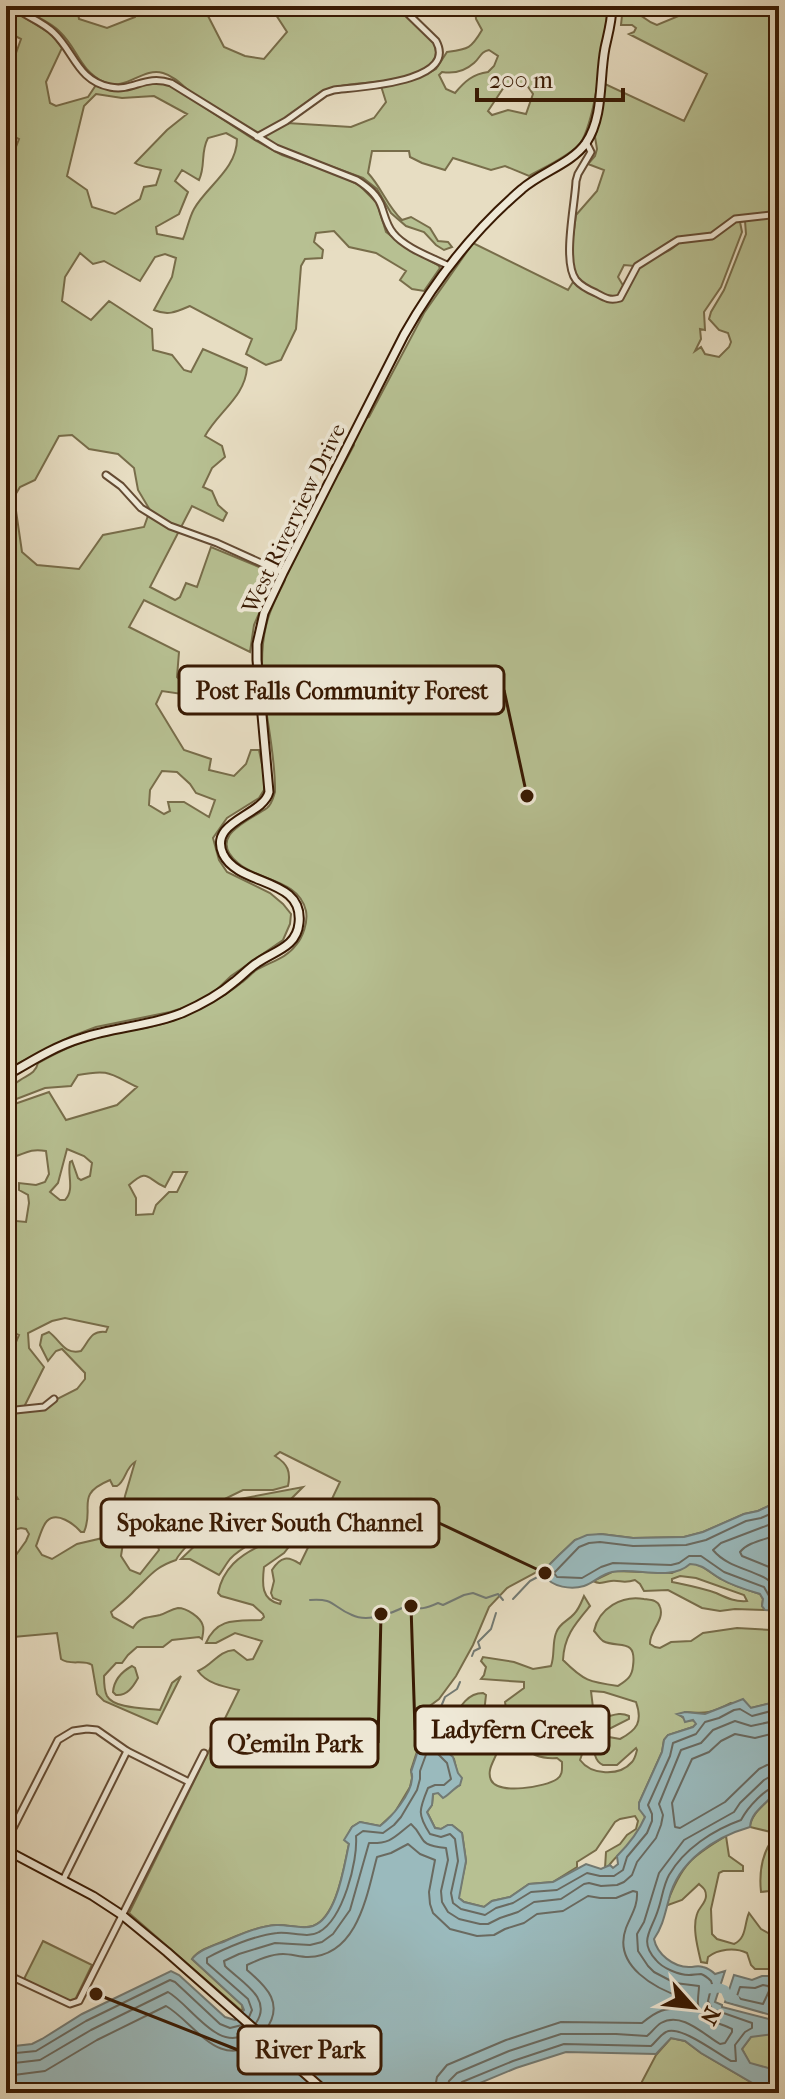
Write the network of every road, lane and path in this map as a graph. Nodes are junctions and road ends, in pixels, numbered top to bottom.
1 (12, 6) edge
2 (400, 6) edge
3 (612, 6) edge
4 (256, 137) junction
5 (586, 142) junction
6 (779, 214) edge
7 (449, 267) junction
8 (106, 475) dead end
9 (283, 573) junction
10 (6, 1076) edge
11 (54, 1399) dead end
12 (6, 1411) edge
13 (127, 1751) junction
14 (204, 1753) dead end
15 (189, 1782) junction
16 (6, 1842) edge
17 (6, 1850) edge
18 (63, 1880) junction
19 (122, 1915) junction
20 (6, 1974) edge
21 (327, 2093) edge

1 - 4 street
2 - 4 street
3 - 5 street
4 - 7 street
5 - 6 street
5 - 7 street, West Riverview Drive
7 - 9 street, West Riverview Drive
8 - 9 street
9 - 10 street, West Riverview Drive
11 - 12 street
13 - 15 street
13 - 16 street
13 - 18 street
14 - 15 street
15 - 19 street
17 - 18 street
18 - 19 street
19 - 20 street
19 - 21 street

